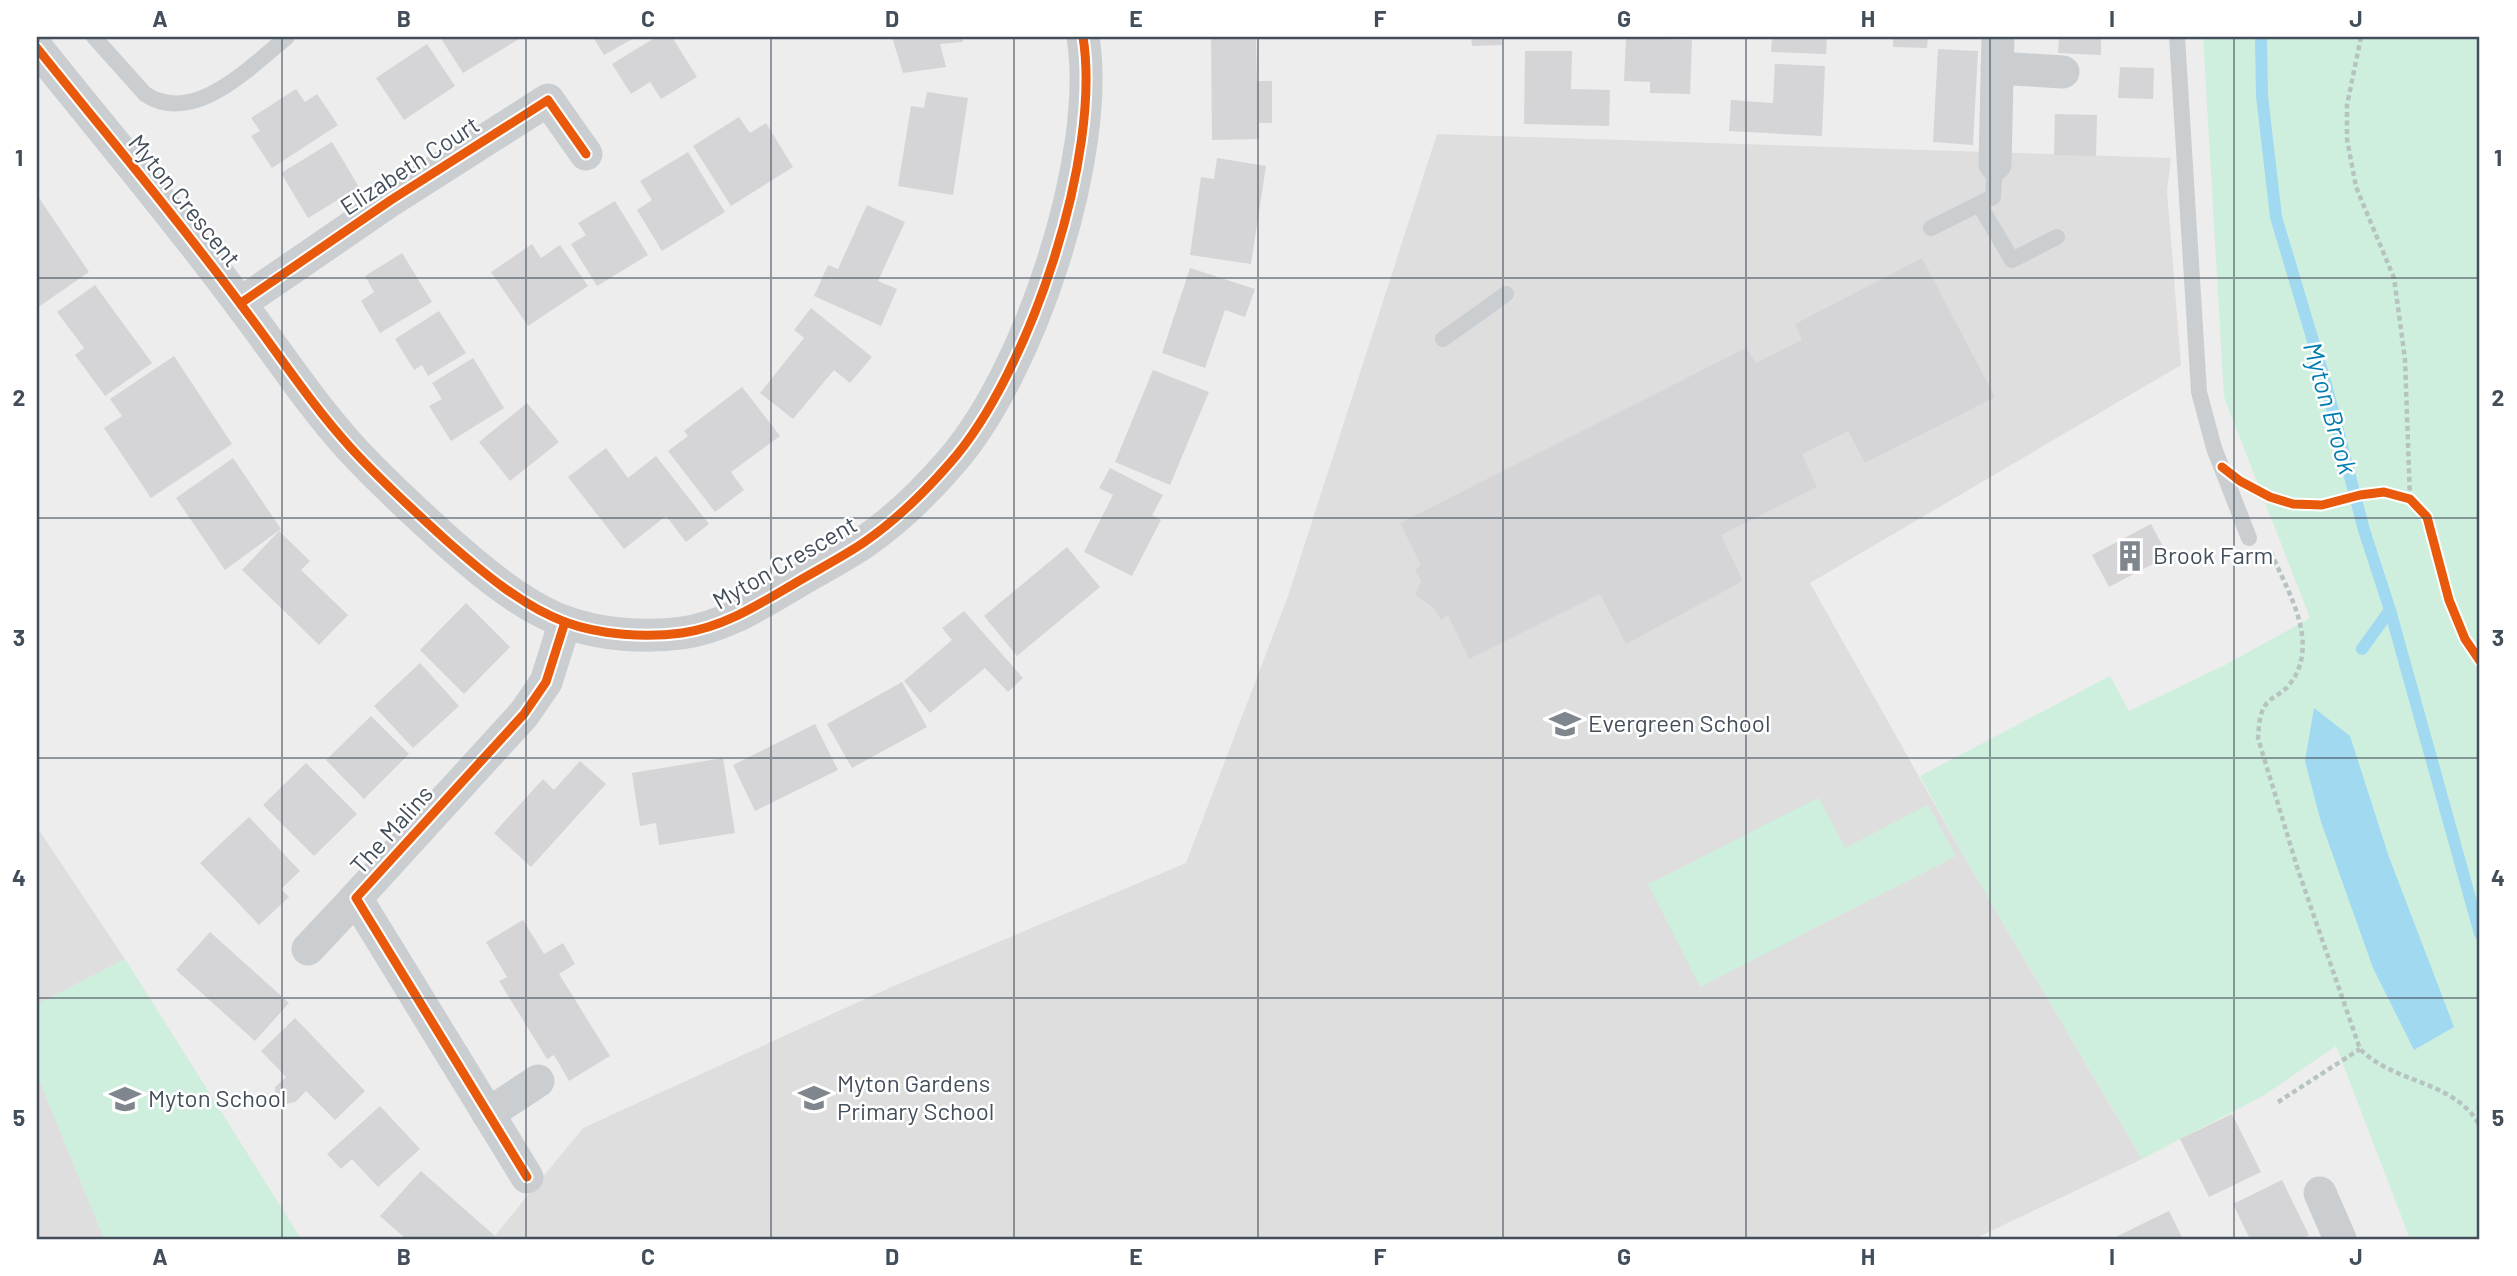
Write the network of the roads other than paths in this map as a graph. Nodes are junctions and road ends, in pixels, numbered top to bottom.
1 (94, 37) edge
2 (287, 37) edge
3 (1083, 37) edge
4 (2177, 37) edge
5 (37, 48) edge
6 (1998, 52) edge
7 (2063, 72) dead end
8 (586, 154) dead end
9 (1995, 163) joint
10 (1979, 204) junction
11 (1931, 228) dead end
12 (2057, 237) dead end
13 (1506, 294) dead end
14 (241, 303) junction
15 (1443, 339) dead end
16 (2249, 538) dead end
17 (565, 622) junction
18 (356, 898) junction
19 (308, 948) dead end
20 (538, 1081) dead end
21 (488, 1114) junction
22 (527, 1177) dead end
23 (2320, 1193) dead end
24 (2340, 1239) edge

1 - 2 lane
3 - 17 street, Myton Crescent
4 - 16 lane
5 - 14 street, Myton Crescent
6 - 7 street
6 - 9 street
8 - 14 street, Elizabeth Court
9 - 10 lane
10 - 11 lane
10 - 12 lane
13 - 15 lane
14 - 17 street, Myton Crescent
17 - 18 street, The Malins
18 - 19 street, The Malins
18 - 21 street, The Malins
20 - 21 street
21 - 22 street, The Malins
23 - 24 street

